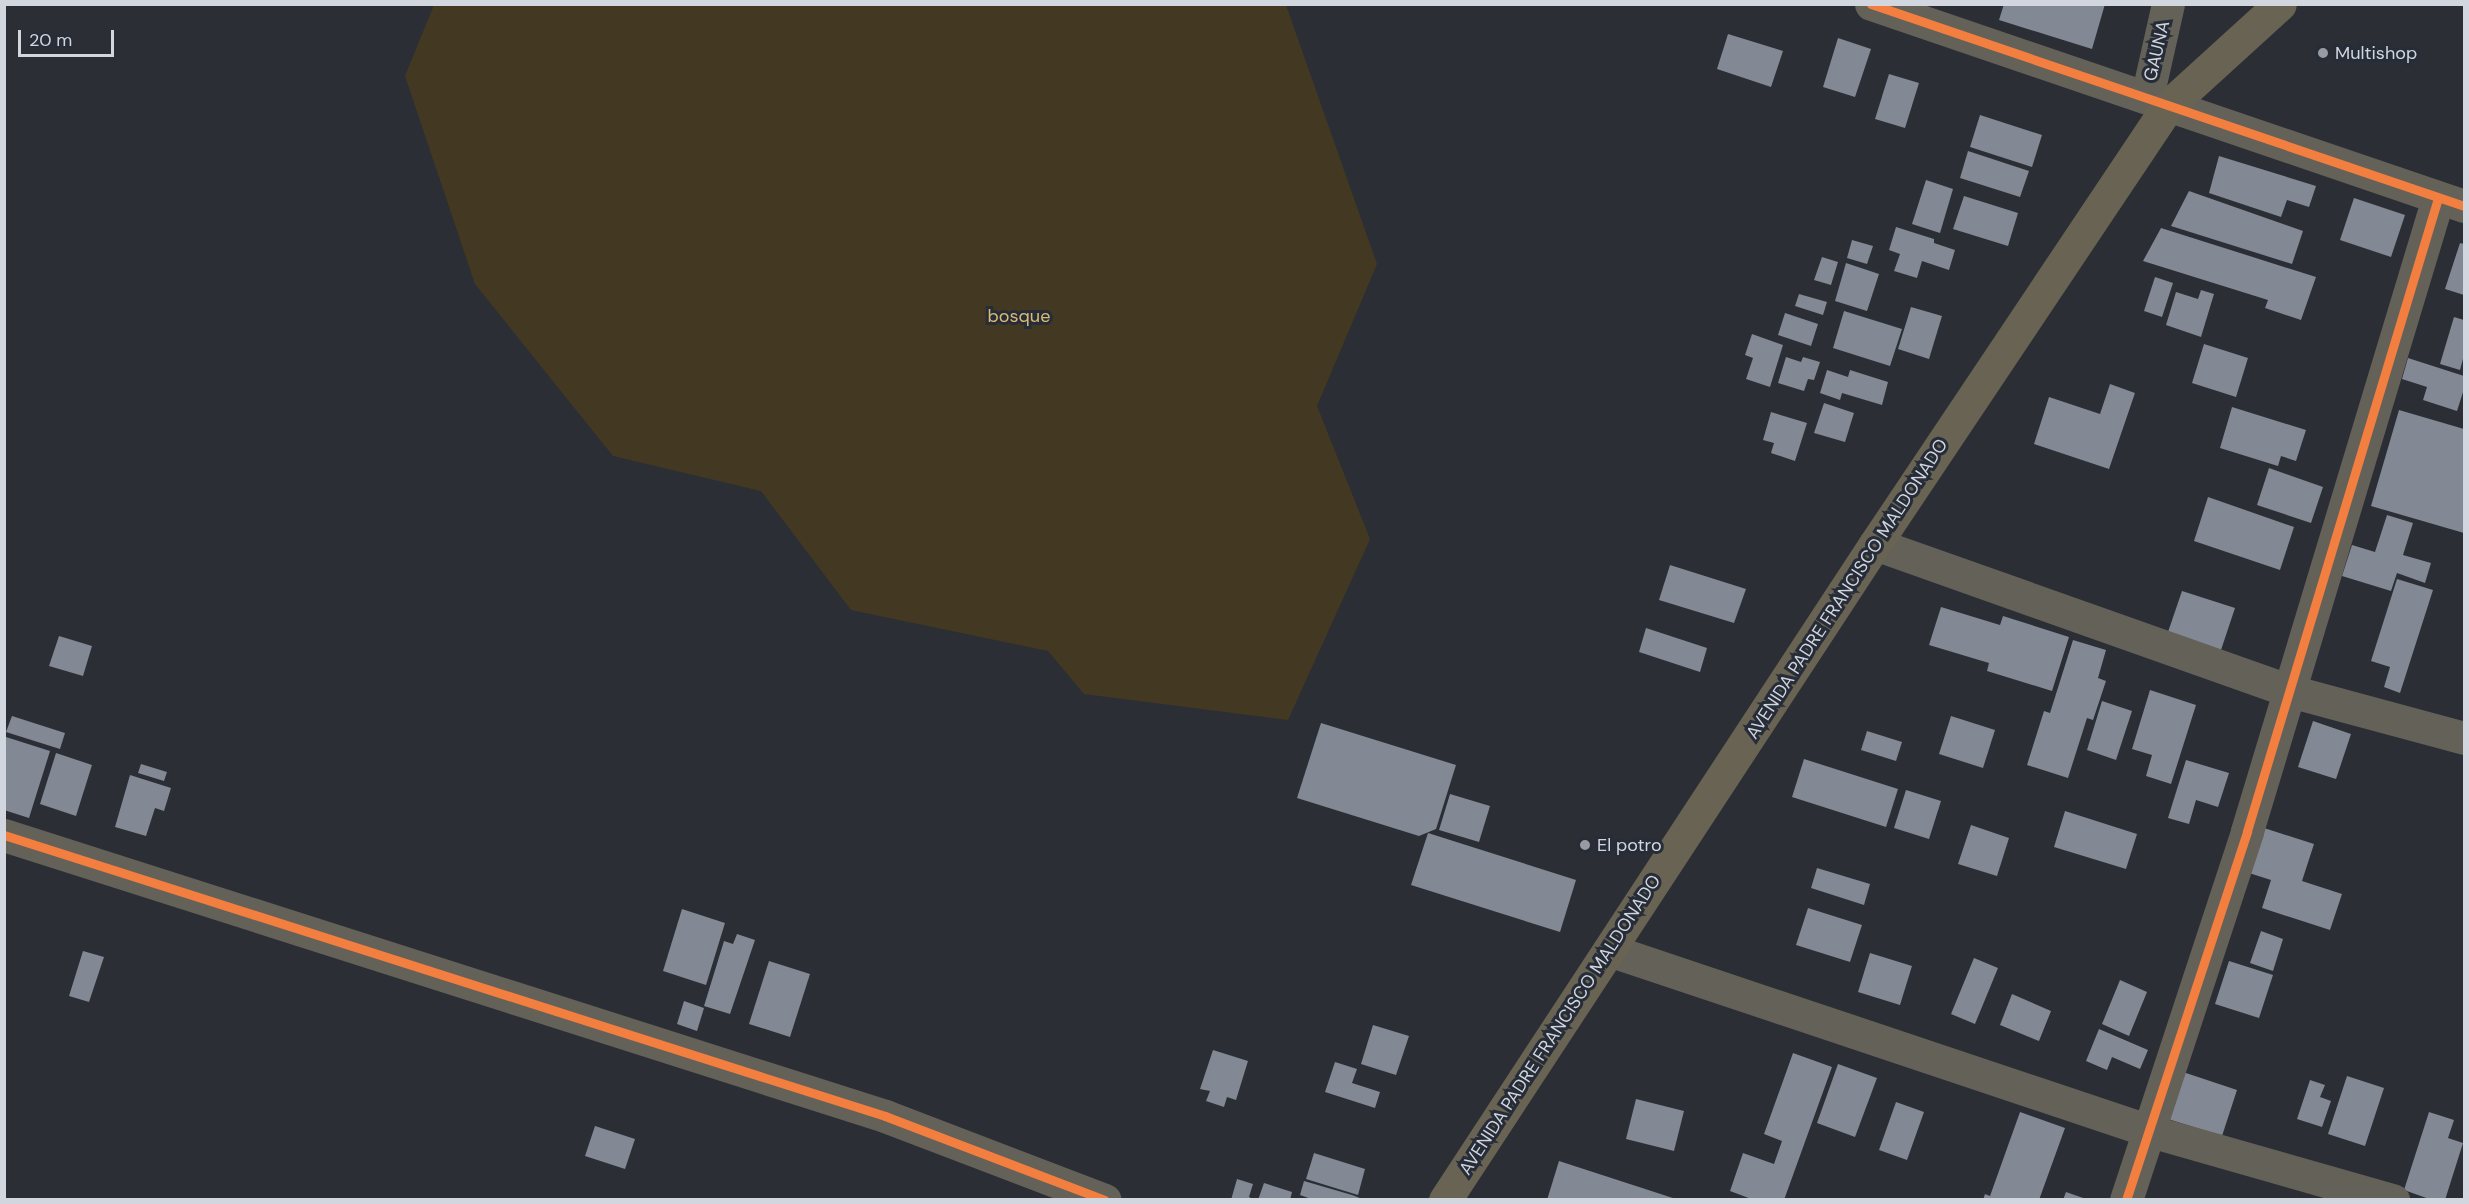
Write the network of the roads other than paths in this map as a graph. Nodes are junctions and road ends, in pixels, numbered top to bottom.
1 (1870, 4) edge
2 (2168, 4) edge
3 (2252, 4) edge
4 (2280, 4) edge
5 (2157, 102) junction
6 (2451, 202) edge
7 (1875, 544) junction
8 (2290, 691) junction
9 (2464, 738) edge
10 (4, 835) edge
11 (1609, 950) junction
12 (2150, 1131) junction
13 (1105, 1200) edge
14 (1420, 1200) edge
15 (1445, 1200) edge
16 (2126, 1200) edge
17 (2393, 1200) edge

1 - 5 street
2 - 5 street, GAUNA
3 - 5 main road, AVENIDA PADRE FRANCISCO MALDONADO
4 - 5 main road, AVENIDA PADRE FRANCISCO MALDONADO
5 - 6 street
5 - 7 main road, AVENIDA PADRE FRANCISCO MALDONADO
5 - 14 main road, AVENIDA PADRE FRANCISCO MALDONADO
6 - 8 street
7 - 8 street
7 - 11 main road, AVENIDA PADRE FRANCISCO MALDONADO
8 - 9 street
8 - 12 street
10 - 13 street
11 - 12 street
11 - 15 main road, AVENIDA PADRE FRANCISCO MALDONADO
12 - 16 street
12 - 17 street

